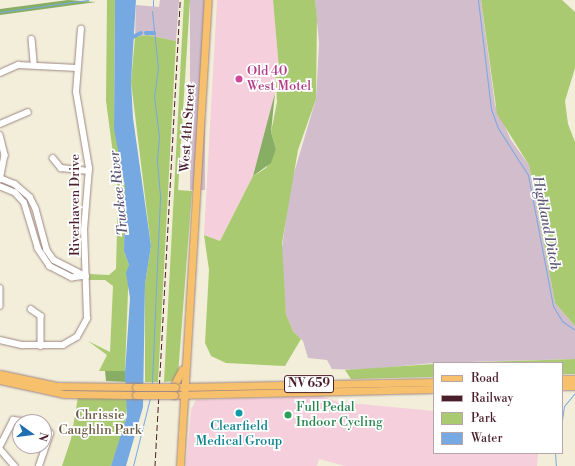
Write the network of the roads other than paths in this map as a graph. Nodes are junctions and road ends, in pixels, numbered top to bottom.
1 (208, 0) edge
2 (81, 29) dead end
3 (32, 39) dead end
4 (34, 64) junction
5 (77, 68) junction
6 (0, 73) edge
7 (28, 112) dead end
8 (0, 124) edge
9 (0, 135) edge
10 (53, 158) dead end
11 (89, 171) junction
12 (0, 179) edge
13 (0, 186) edge
14 (192, 258) junction
15 (86, 276) junction
16 (0, 288) edge
17 (0, 306) edge
18 (31, 309) dead end
19 (0, 340) edge
20 (41, 346) junction
21 (186, 348) junction
22 (0, 374) edge
23 (563, 379) edge
24 (575, 379) edge
25 (0, 380) edge
26 (433, 382) edge
27 (315, 384) junction
28 (563, 386) edge
29 (575, 386) edge
30 (433, 389) edge
31 (80, 390) junction
32 (156, 391) junction
33 (174, 391) junction
34 (186, 391) junction
35 (316, 392) junction
36 (183, 417) junction
37 (12, 422) edge
38 (0, 448) edge
39 (43, 454) edge
40 (15, 466) edge
41 (39, 466) edge
42 (181, 466) edge

1 - 14 main road, West 4th Street
2 - 5 street, Riverhaven Drive
3 - 4 street
4 - 5 street
4 - 6 street
5 - 11 street, Riverhaven Drive
7 - 8 street
9 - 12 street
10 - 11 street
11 - 15 street, Riverhaven Drive
12 - 15 street
13 - 15 street
14 - 21 main road, West 4th Street
14 - 34 main road, West 4th Street
15 - 20 street, Riverhaven Drive
16 - 17 street
18 - 20 street
19 - 20 street
21 - 33 main road
21 - 34 main road, West 4th Street
22 - 31 main road, NV 659
23 - 24 main road
25 - 31 main road, NV 659
26 - 27 main road, NV 659
27 - 34 main road, NV 659
27 - 35 main road
28 - 29 main road
30 - 35 main road, NV 659
31 - 32 main road, NV 659, bridge
31 - 32 main road, NV 659, bridge
32 - 33 main road, NV 659, bridge
33 - 34 main road, NV 659
33 - 36 main road
34 - 35 main road, NV 659
34 - 36 main road, West 4th Street
34 - 42 main road, West 4th Street
36 - 42 main road, West 4th Street
37 - 38 street
38 - 40 street
39 - 41 street

